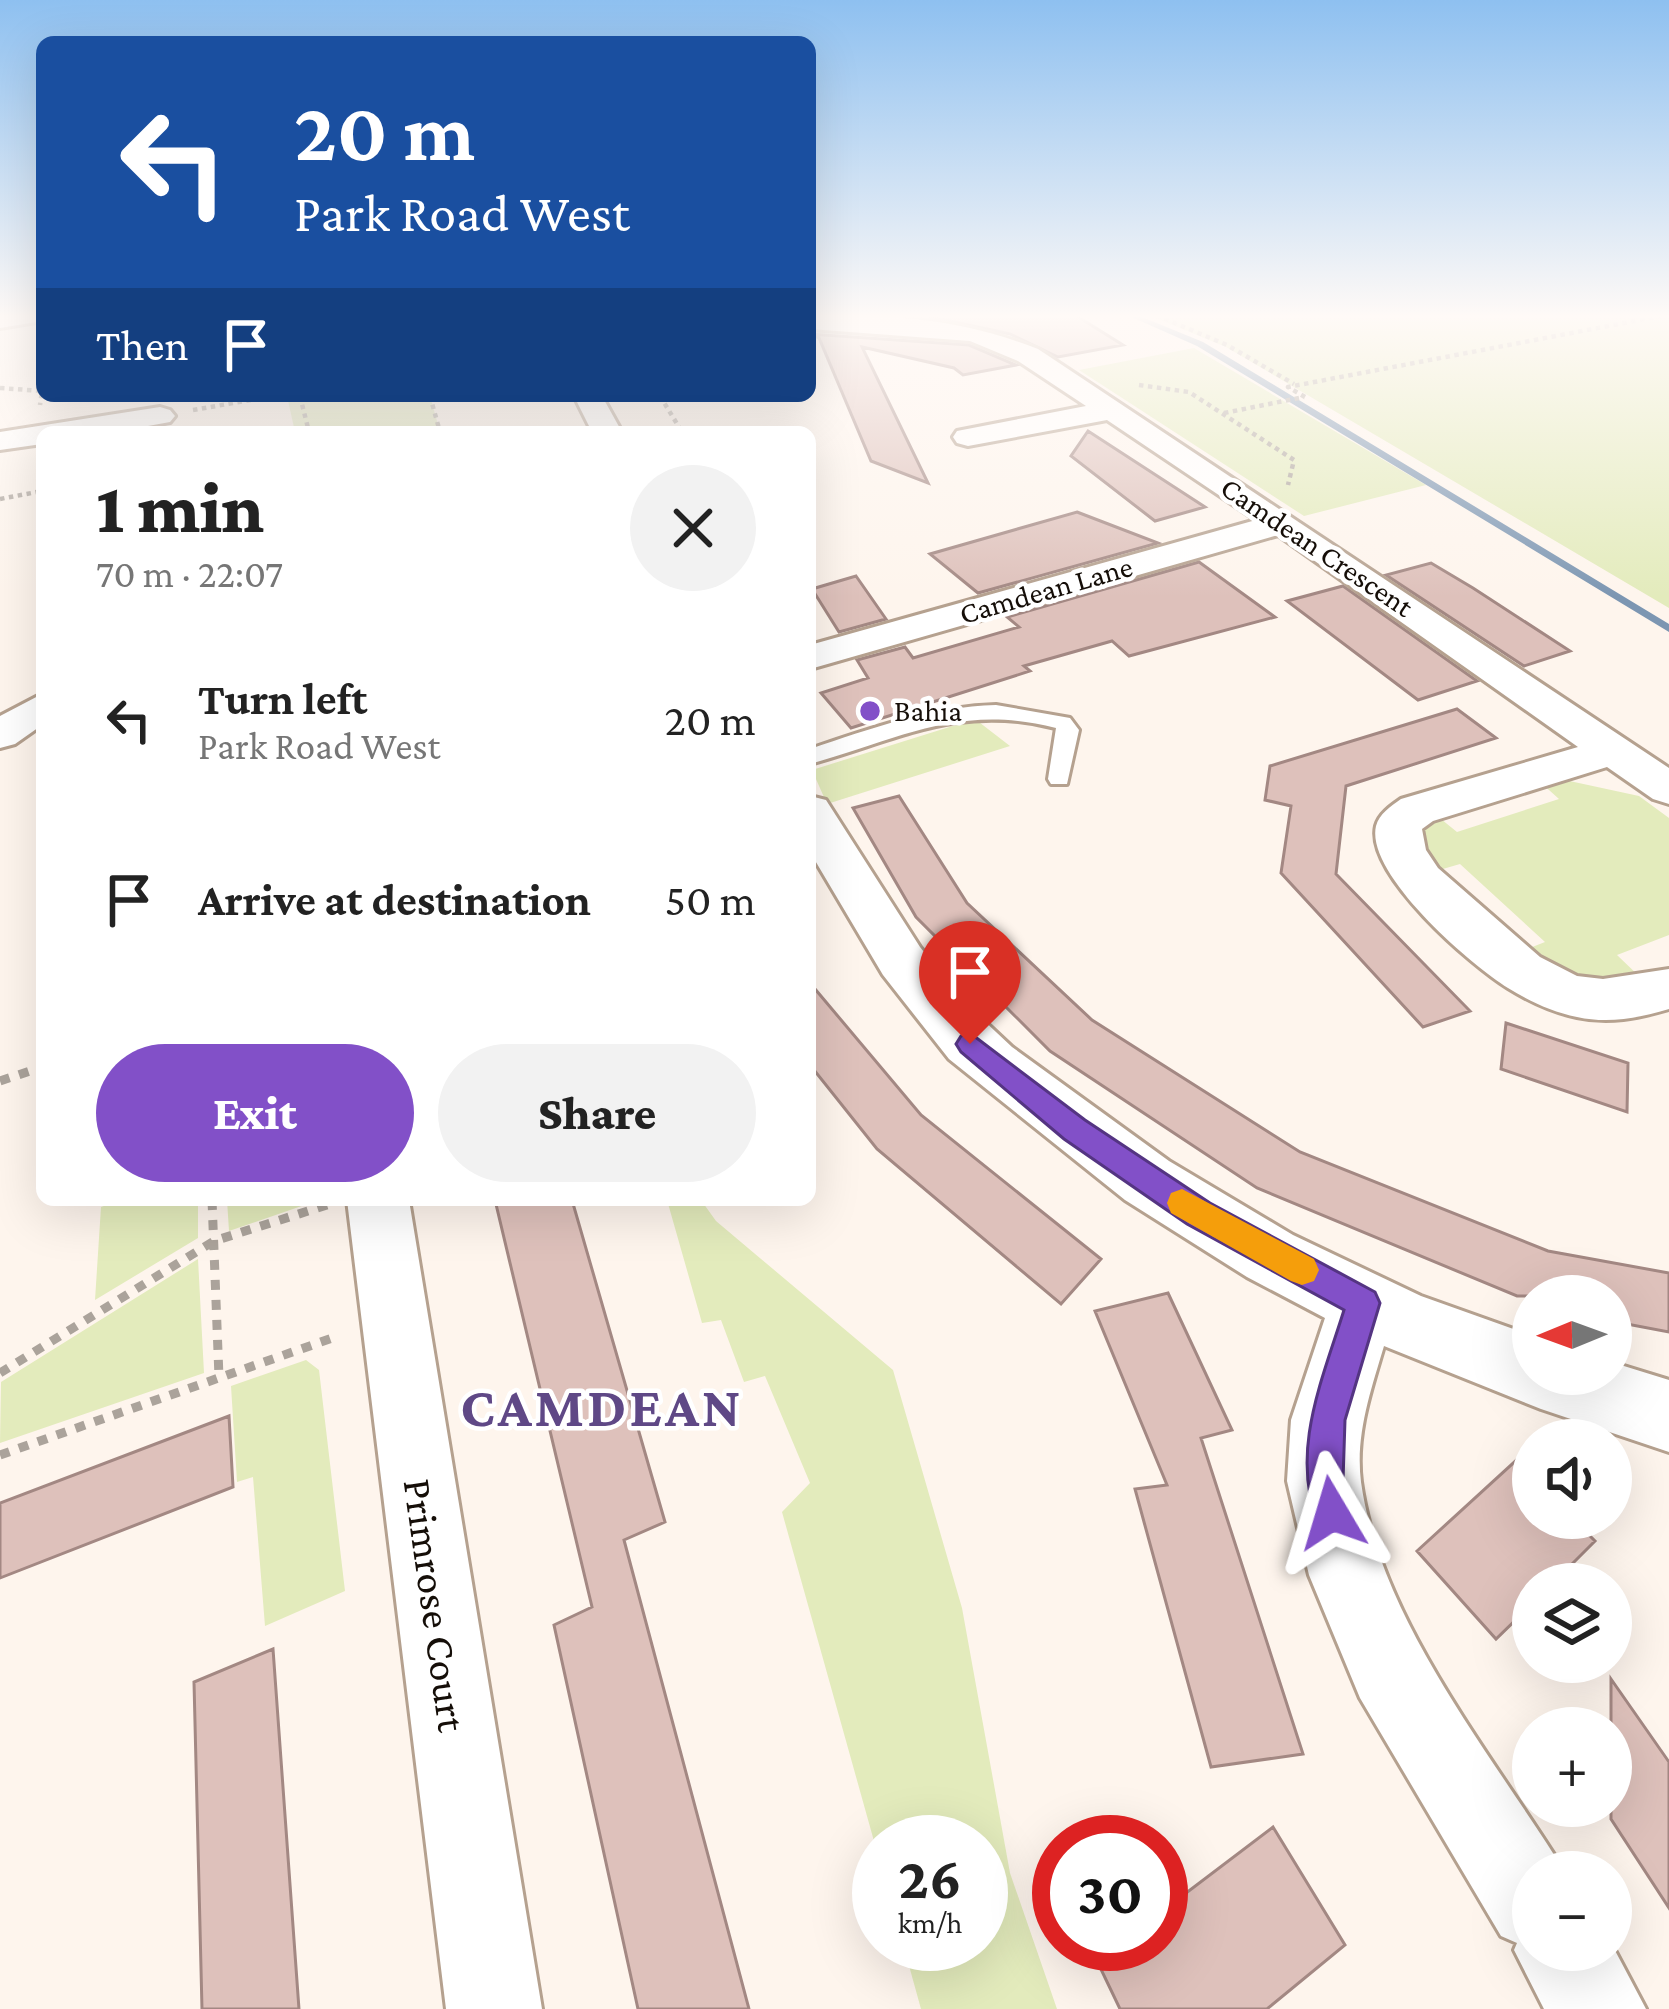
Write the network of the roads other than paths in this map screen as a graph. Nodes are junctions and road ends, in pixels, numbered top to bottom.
1 (1114, 410) joint
2 (163, 415) edge
3 (95, 426) edge
4 (36, 436) edge
5 (968, 437) dead end
6 (0, 441) edge
7 (1277, 519) junction
8 (816, 655) edge
9 (36, 710) edge
10 (0, 736) edge
11 (1614, 750) junction
12 (816, 755) edge
13 (1059, 779) dead end
14 (1669, 789) edge
15 (816, 821) edge
16 (1669, 988) edge
17 (379, 1206) edge
18 (1364, 1303) junction
19 (1512, 1363) edge
20 (1605, 1395) edge
21 (1669, 1416) edge
22 (1512, 1881) edge
23 (494, 2009) edge

1 - 5 street
1 - 7 street, Camdean Crescent
2 - 3 street
4 - 6 street
7 - 8 street, Camdean Lane
7 - 11 street, Camdean Crescent
9 - 10 street
11 - 14 street, Camdean Crescent
11 - 16 street
12 - 13 lane
15 - 18 street
17 - 23 street, Primrose Court
18 - 19 street
18 - 22 street
20 - 21 street

